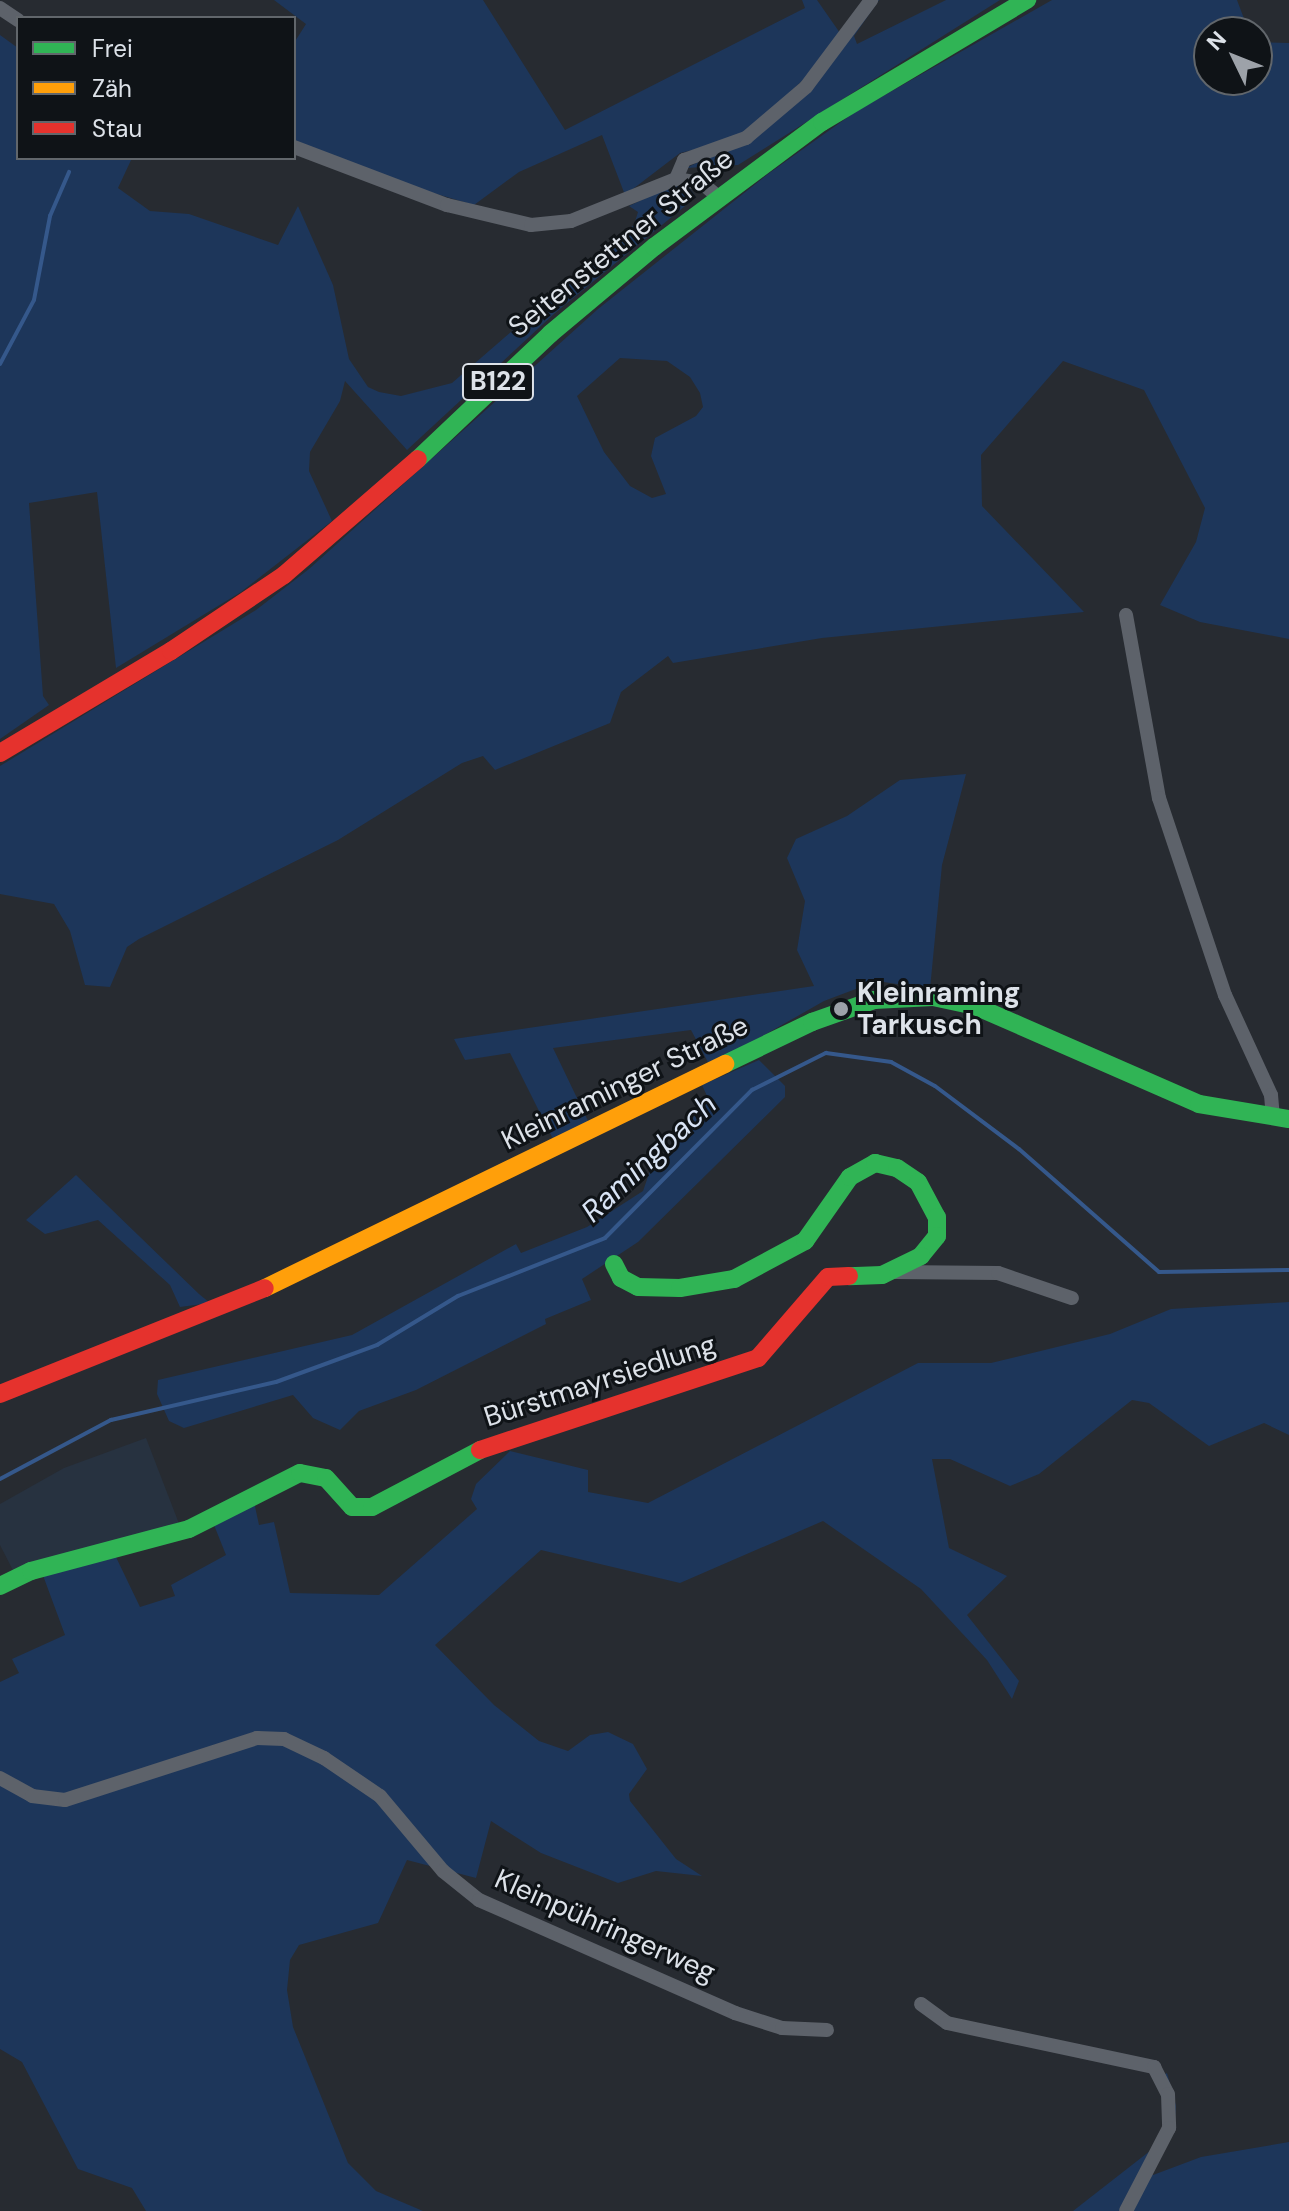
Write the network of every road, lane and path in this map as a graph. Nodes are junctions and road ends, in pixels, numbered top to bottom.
1 (871, 0) edge
2 (1027, 0) edge
3 (296, 148) edge
4 (676, 179) junction
5 (719, 198) junction
6 (1126, 615) dead end
7 (0, 753) edge
8 (1281, 1118) edge
9 (614, 1264) dead end
10 (895, 1272) junction
11 (1072, 1298) dead end
12 (0, 1394) edge
13 (0, 1586) edge
14 (0, 1778) edge
15 (921, 2004) dead end
16 (827, 2030) dead end
17 (1126, 2211) edge

1 - 4 street
2 - 5 main road, Seitenstettner Straße / B122
3 - 4 street
4 - 5 street
5 - 7 main road, Seitenstettner Straße / B122
6 - 8 street
8 - 12 main road, Kleinraminger Straße
9 - 10 main road
10 - 11 street, Bürstmayrsiedlung
10 - 13 main road, Bürstmayrsiedlung
14 - 16 street, Kleinpühringerweg
15 - 17 street

